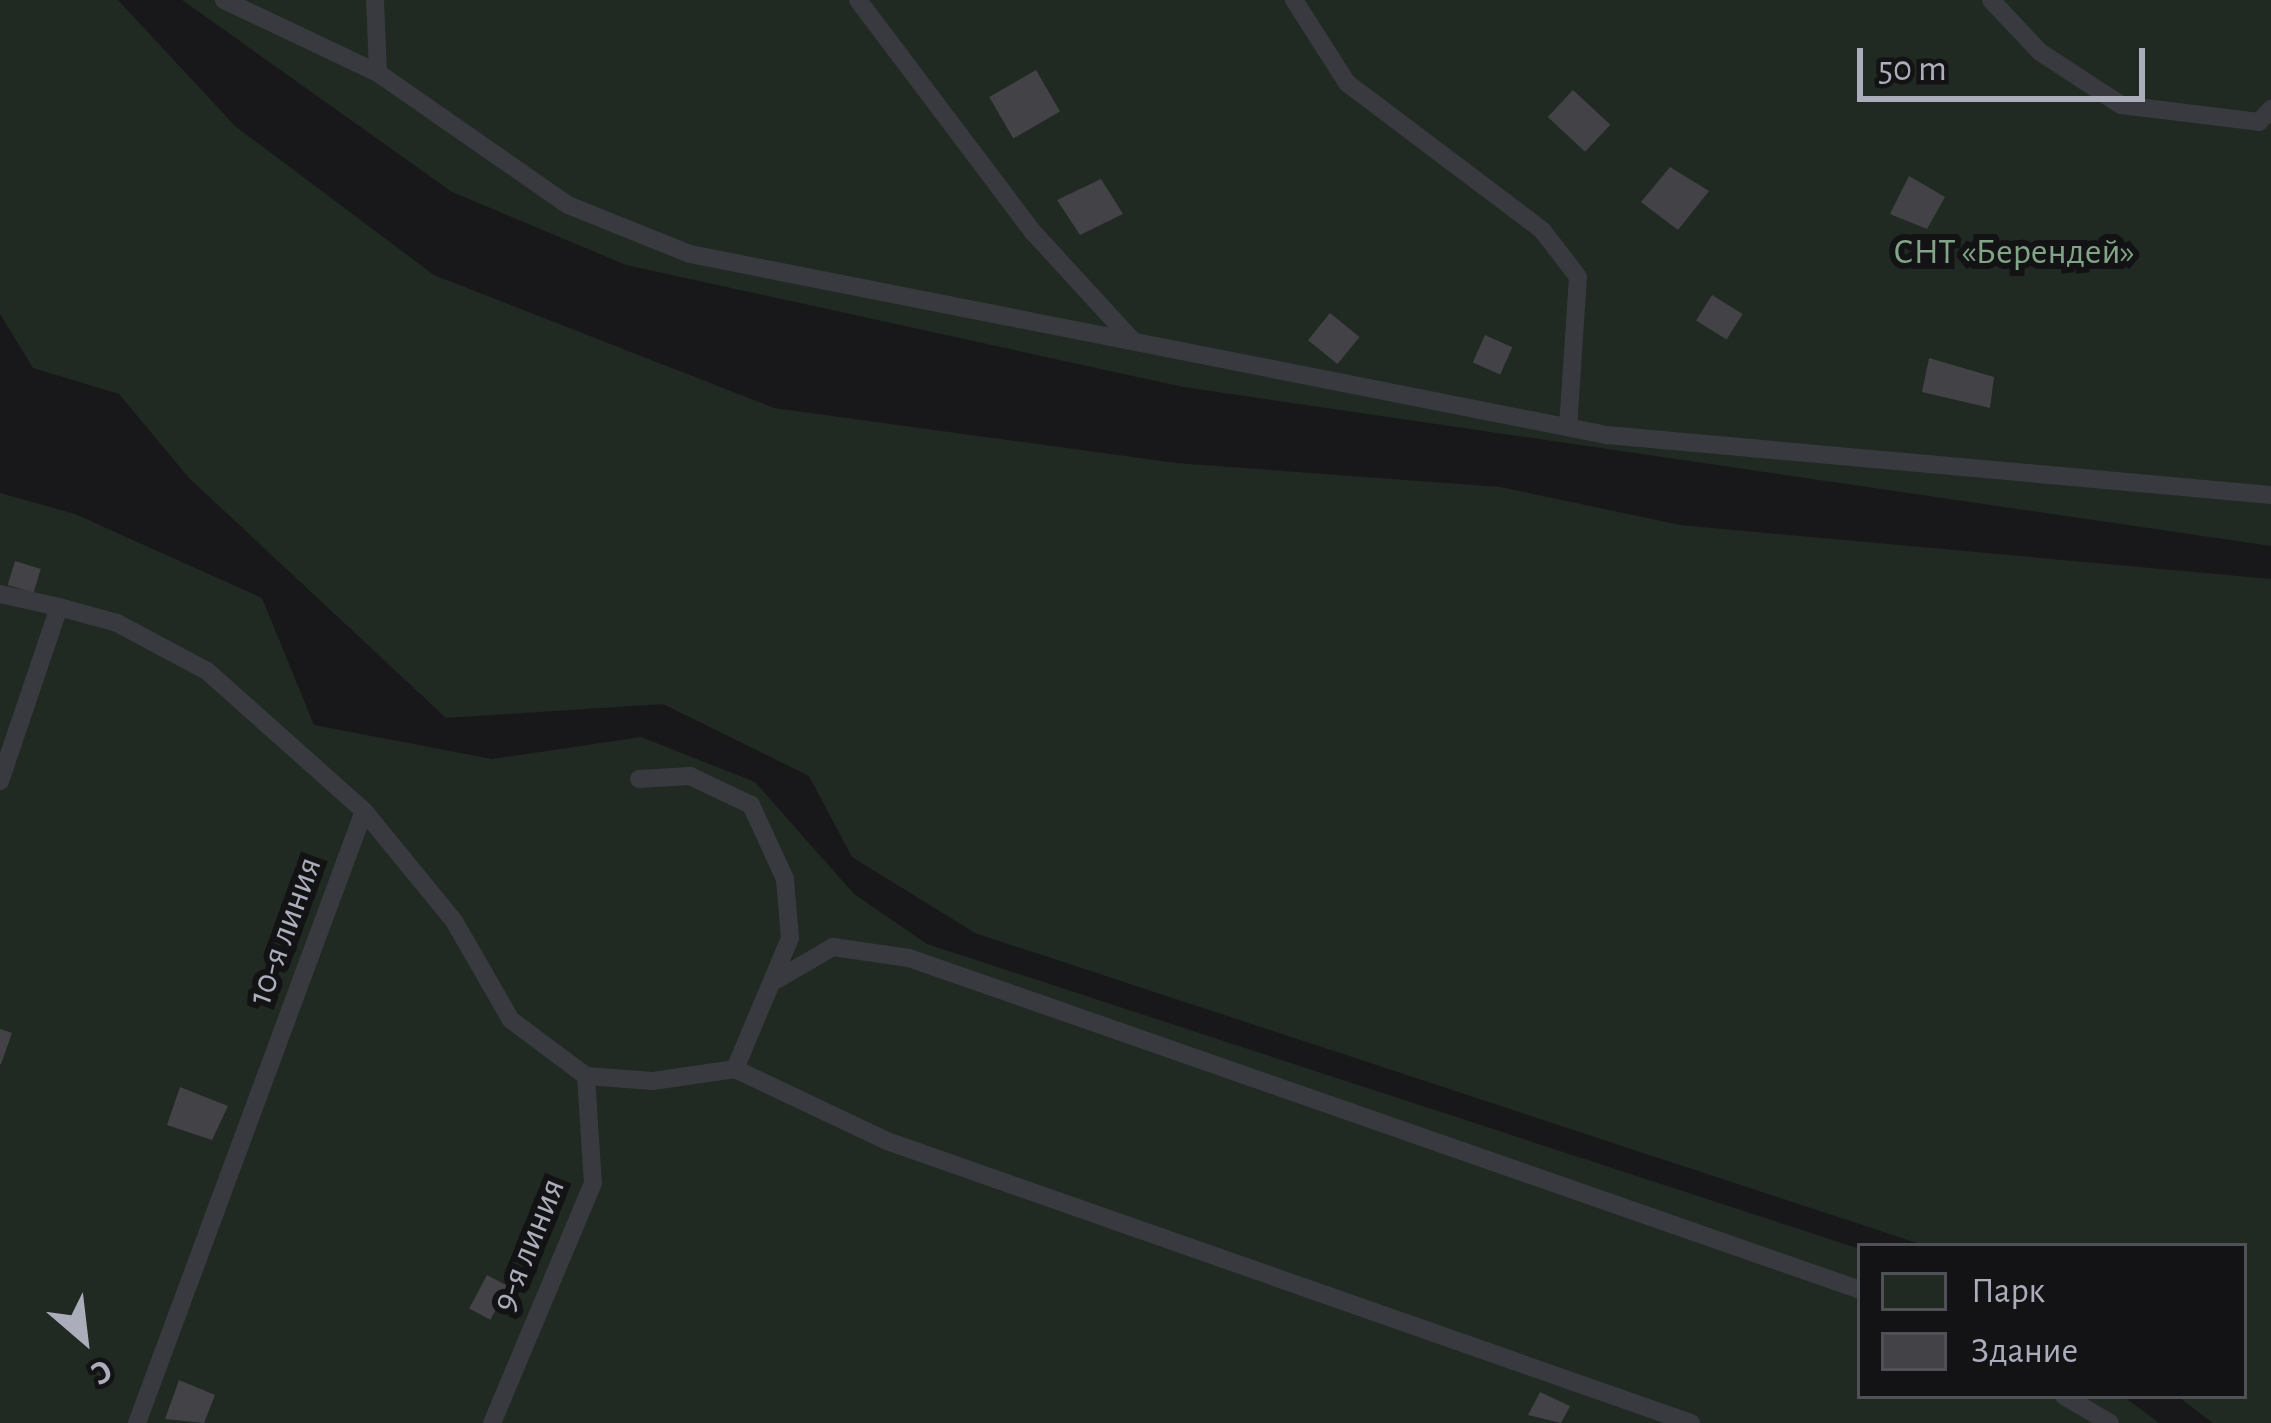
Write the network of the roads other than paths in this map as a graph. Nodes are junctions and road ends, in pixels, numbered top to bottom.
1 (224, 0) edge
2 (375, 0) edge
3 (858, 0) edge
4 (1294, 0) edge
5 (1991, 0) edge
6 (378, 73) junction
7 (2271, 109) edge
8 (1131, 339) junction
9 (1568, 427) junction
10 (2271, 495) edge
11 (0, 595) edge
12 (59, 607) junction
13 (639, 779) dead end
14 (0, 781) edge
15 (364, 811) junction
16 (778, 979) junction
17 (735, 1069) junction
18 (586, 1076) junction
19 (1857, 1289) edge
20 (2069, 1399) edge
21 (137, 1423) edge
22 (492, 1423) edge
23 (1690, 1423) edge
24 (2110, 1423) edge

1 - 6 lane
2 - 6 lane
3 - 8 lane
4 - 9 lane
5 - 7 lane
6 - 8 lane
8 - 9 lane
9 - 10 lane
11 - 12 lane
12 - 14 lane
12 - 15 lane
13 - 16 lane
15 - 18 lane
15 - 21 lane, 10-я линия
16 - 17 lane
16 - 19 lane
17 - 18 lane
17 - 23 lane
18 - 22 lane, 9-я линия
20 - 24 lane

